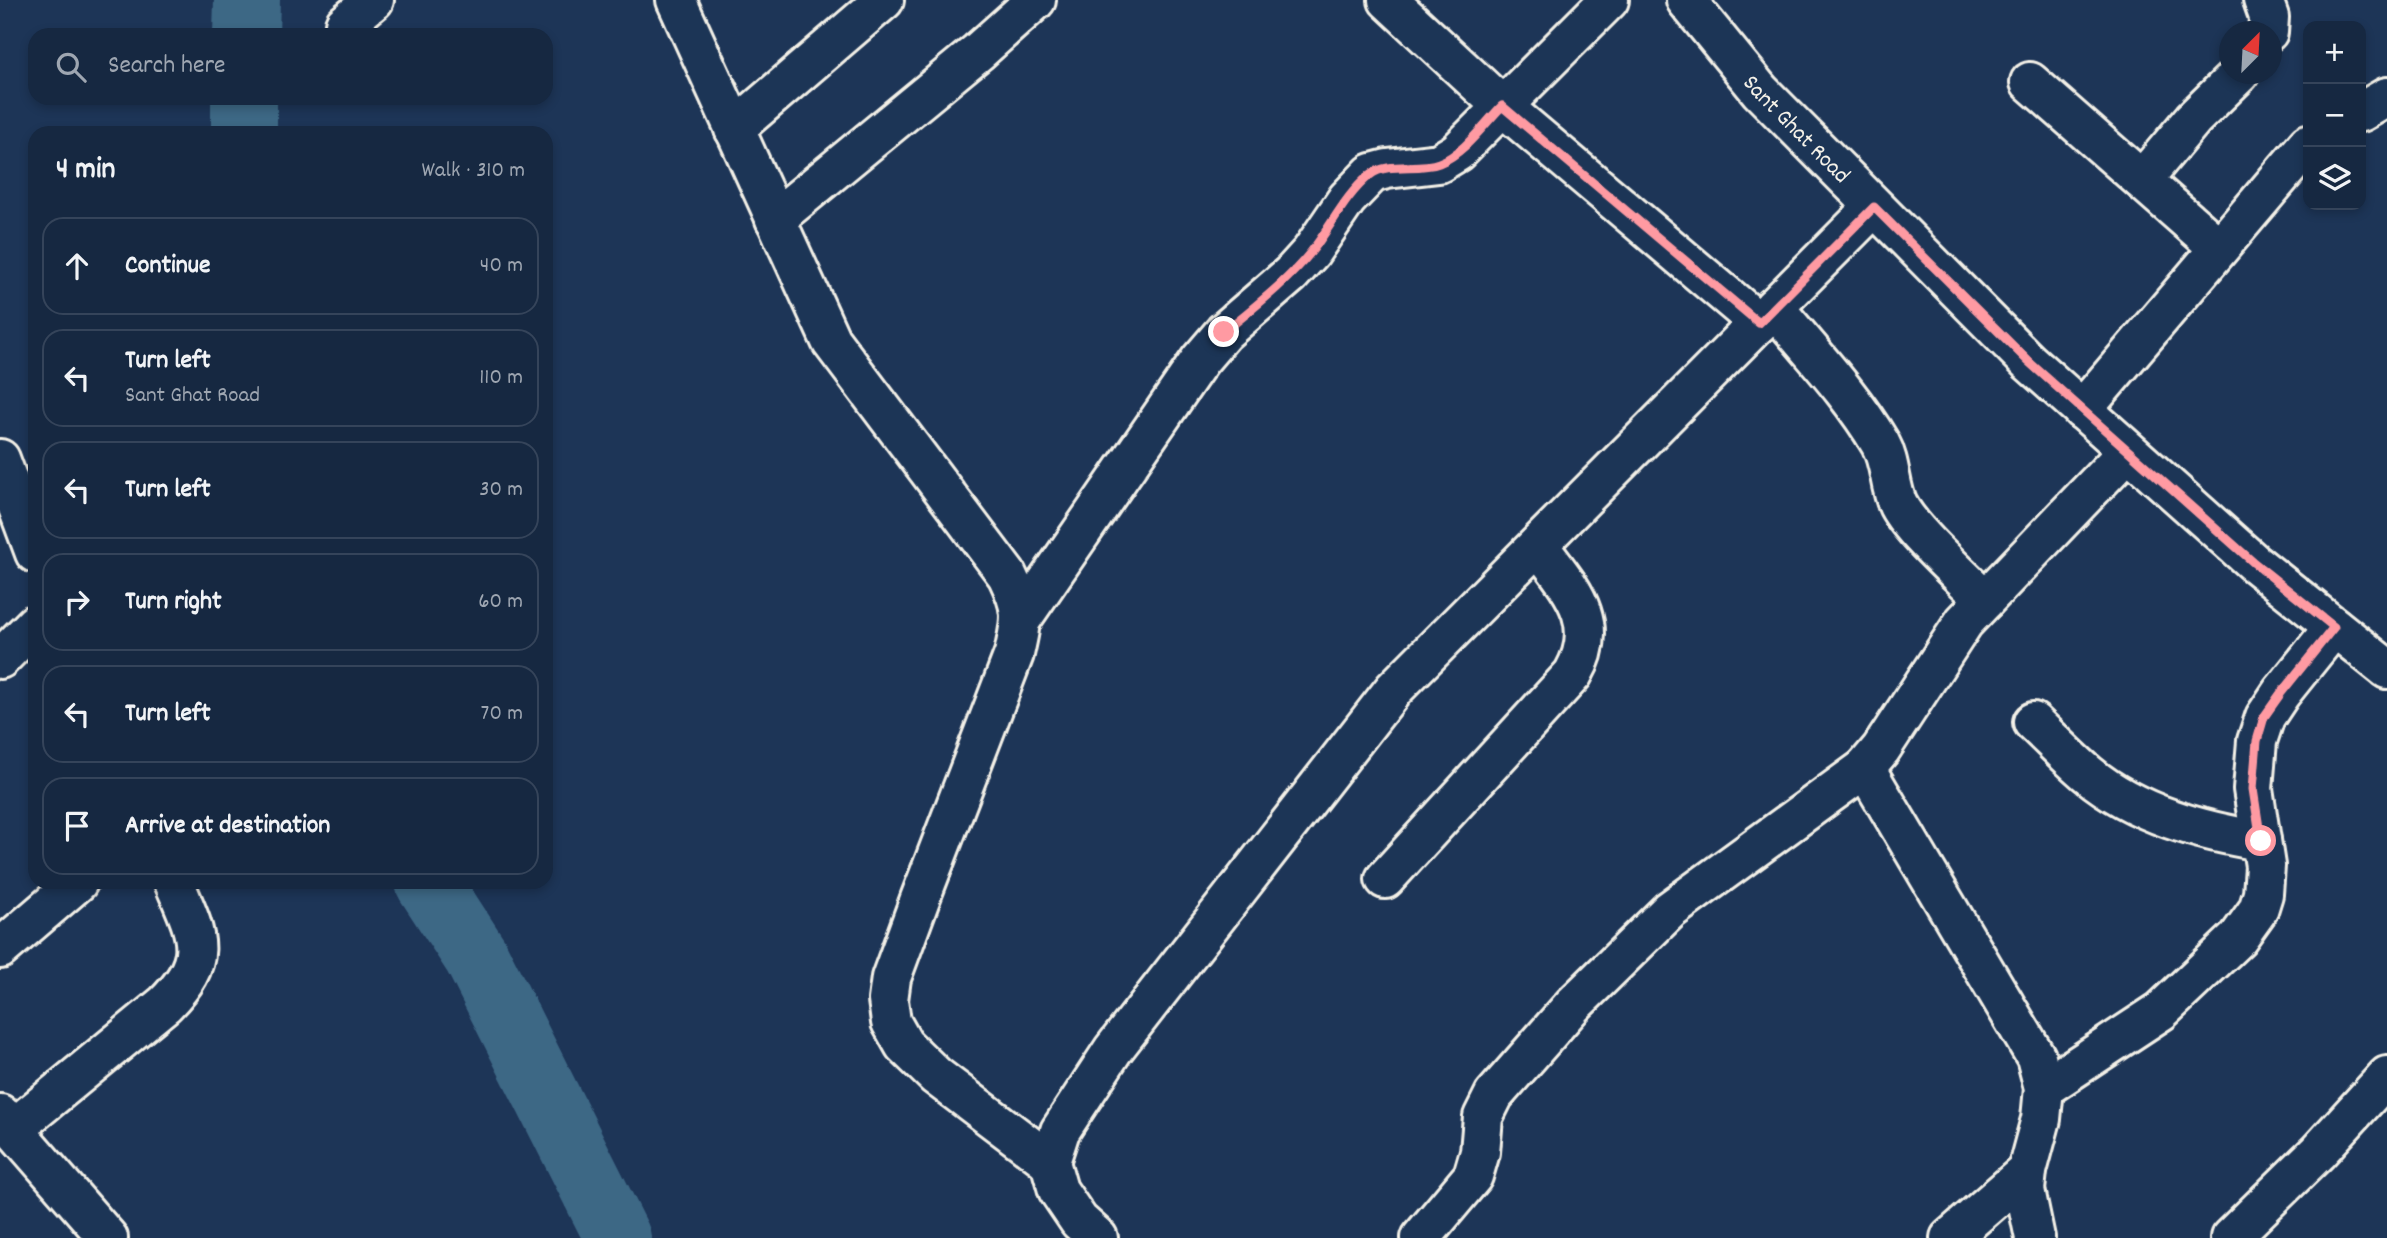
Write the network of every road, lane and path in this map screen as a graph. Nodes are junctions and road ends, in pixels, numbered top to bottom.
1 (374, 0) edge
2 (884, 0) edge
3 (1036, 0) edge
4 (1388, 0) edge
5 (1609, 0) edge
6 (1686, 0) edge
7 (2263, 0) edge
8 (690, 8) edge
9 (2269, 21) edge
10 (345, 24) dead end
11 (2030, 82) dead end
12 (2229, 84) edge
13 (2387, 97) edge
14 (1502, 106) junction
15 (2366, 109) edge
16 (734, 129) junction
17 (2305, 147) edge
18 (2142, 180) junction
19 (1874, 207) junction
20 (775, 219) junction
21 (2219, 248) junction
22 (1767, 315) junction
23 (2082, 410) junction
24 (2128, 451) junction
25 (14, 466) edge
26 (28, 525) edge
27 (1538, 545) junction
28 (1985, 600) junction
29 (1021, 620) junction
30 (2334, 627) junction
31 (28, 631) edge
32 (0, 659) edge
33 (2387, 669) edge
34 (2033, 722) dead end
35 (1866, 768) junction
36 (2261, 841) junction
37 (1385, 878) dead end
38 (70, 889) edge
39 (177, 889) edge
40 (0, 949) edge
41 (2387, 1076) edge
42 (2044, 1088) junction
43 (7, 1122) edge
44 (1050, 1162) junction
45 (2027, 1171) junction
46 (1079, 1232) edge
47 (108, 1238) edge
48 (1421, 1238) edge
49 (1950, 1238) edge
50 (2035, 1238) edge
51 (2230, 1238) edge

1 - 10 street
2 - 16 street
3 - 20 street
4 - 14 street
5 - 14 street
6 - 19 street, Sant Ghat Road
7 - 9 street
8 - 16 street
11 - 18 street
12 - 18 street
13 - 15 street
14 - 22 street
14 - 29 street
16 - 20 street
17 - 21 street
18 - 21 street
19 - 22 street
19 - 23 street, Sant Ghat Road
20 - 29 street
21 - 23 street
22 - 27 street
22 - 28 street
23 - 24 street, Sant Ghat Road
24 - 28 street
24 - 30 street, Sant Ghat Road
25 - 26 street
27 - 37 street
27 - 44 street
28 - 35 street
29 - 44 street
30 - 33 street, Sant Ghat Road
30 - 36 street
31 - 32 street
34 - 36 street
35 - 42 street
35 - 48 street
36 - 42 street
38 - 40 street
39 - 43 street
41 - 51 street
42 - 45 street
43 - 47 street
44 - 46 street
45 - 49 street
45 - 50 street

